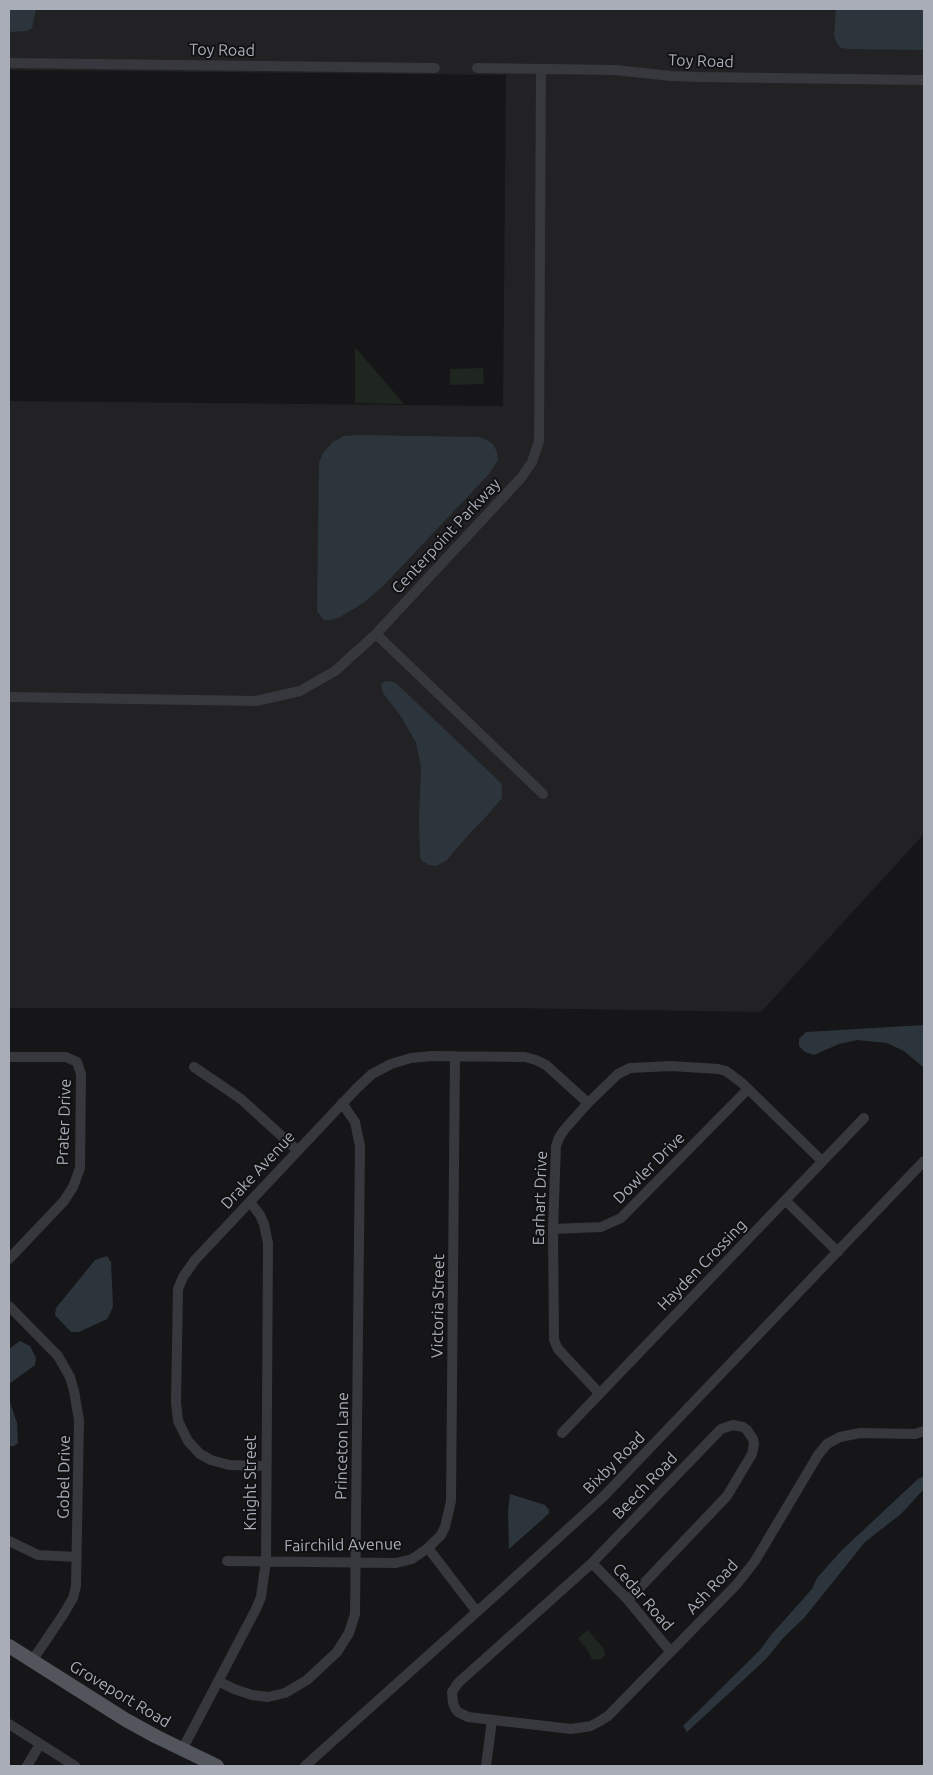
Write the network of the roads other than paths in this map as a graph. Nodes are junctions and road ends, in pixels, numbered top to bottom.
1 (9, 63) edge
2 (435, 68) dead end
3 (476, 68) dead end
4 (541, 69) junction
5 (924, 80) edge
6 (376, 634) junction
7 (9, 697) edge
8 (543, 794) dead end
9 (455, 1056) junction
10 (9, 1057) edge
11 (194, 1067) dead end
12 (748, 1089) junction
13 (342, 1103) junction
14 (588, 1103) junction
15 (864, 1118) dead end
16 (297, 1150) junction
17 (822, 1161) junction
18 (924, 1161) edge
19 (786, 1200) junction
20 (250, 1202) junction
21 (553, 1229) junction
22 (838, 1252) junction
23 (9, 1259) edge
24 (9, 1306) edge
25 (599, 1393) junction
26 (924, 1431) edge
27 (562, 1432) dead end
28 (266, 1466) junction
29 (9, 1541) edge
30 (428, 1548) junction
31 (78, 1556) junction
32 (228, 1561) dead end
33 (266, 1562) junction
34 (356, 1562) junction
35 (592, 1563) junction
36 (628, 1600) junction
37 (477, 1612) junction
38 (9, 1646) edge
39 (670, 1651) junction
40 (32, 1661) junction
41 (218, 1681) junction
42 (492, 1720) junction
43 (9, 1724) edge
44 (40, 1744) junction
45 (182, 1750) junction
46 (27, 1766) edge
47 (75, 1766) edge
48 (216, 1766) edge
49 (305, 1766) edge
50 (486, 1766) edge

1 - 2 street, Toy Road
3 - 4 street, Toy Road
4 - 5 street, Toy Road
4 - 6 street, Centerpoint Parkway
6 - 7 street, Centerpoint Parkway
6 - 8 street
9 - 13 street, Drake Avenue
9 - 14 street, Drake Avenue
9 - 30 street, Victoria Street
10 - 23 street, Prater Drive
11 - 16 street
12 - 14 street, Earhart Drive
12 - 17 street, Earhart Drive
12 - 21 street, Dowler Drive
13 - 16 street, Drake Avenue
13 - 34 street, Princeton Lane
14 - 21 street, Earhart Drive
15 - 17 street, Hayden Crossing
16 - 20 street, Drake Avenue
17 - 19 street, Hayden Crossing
18 - 22 street, Bixby Road
19 - 22 street
19 - 25 street, Hayden Crossing
20 - 28 street, Knight Street
20 - 28 street, Drake Avenue
21 - 25 street, Earhart Drive
22 - 37 street, Bixby Road
24 - 31 street, Gobel Drive
25 - 27 street, Hayden Crossing
26 - 39 street, Ash Road
28 - 33 street, Knight Street
29 - 31 street
30 - 34 street, Fairchild Avenue
30 - 37 street
31 - 40 street, Gobel Drive
32 - 33 street, Fairchild Avenue
33 - 34 street, Fairchild Avenue
33 - 41 street, Knight Street
34 - 41 street, Princeton Lane
35 - 36 street, Cedar Road
35 - 36 street, Beech Road
35 - 42 street, Beech Road
36 - 39 street, Cedar Road
37 - 49 street, Bixby Road
38 - 40 main road, Groveport Road
39 - 42 street, Ash Road
40 - 45 main road, Groveport Road
41 - 45 street, Knight Street
42 - 50 street
43 - 44 street
44 - 46 street
44 - 47 street
45 - 48 main road, Groveport Road

